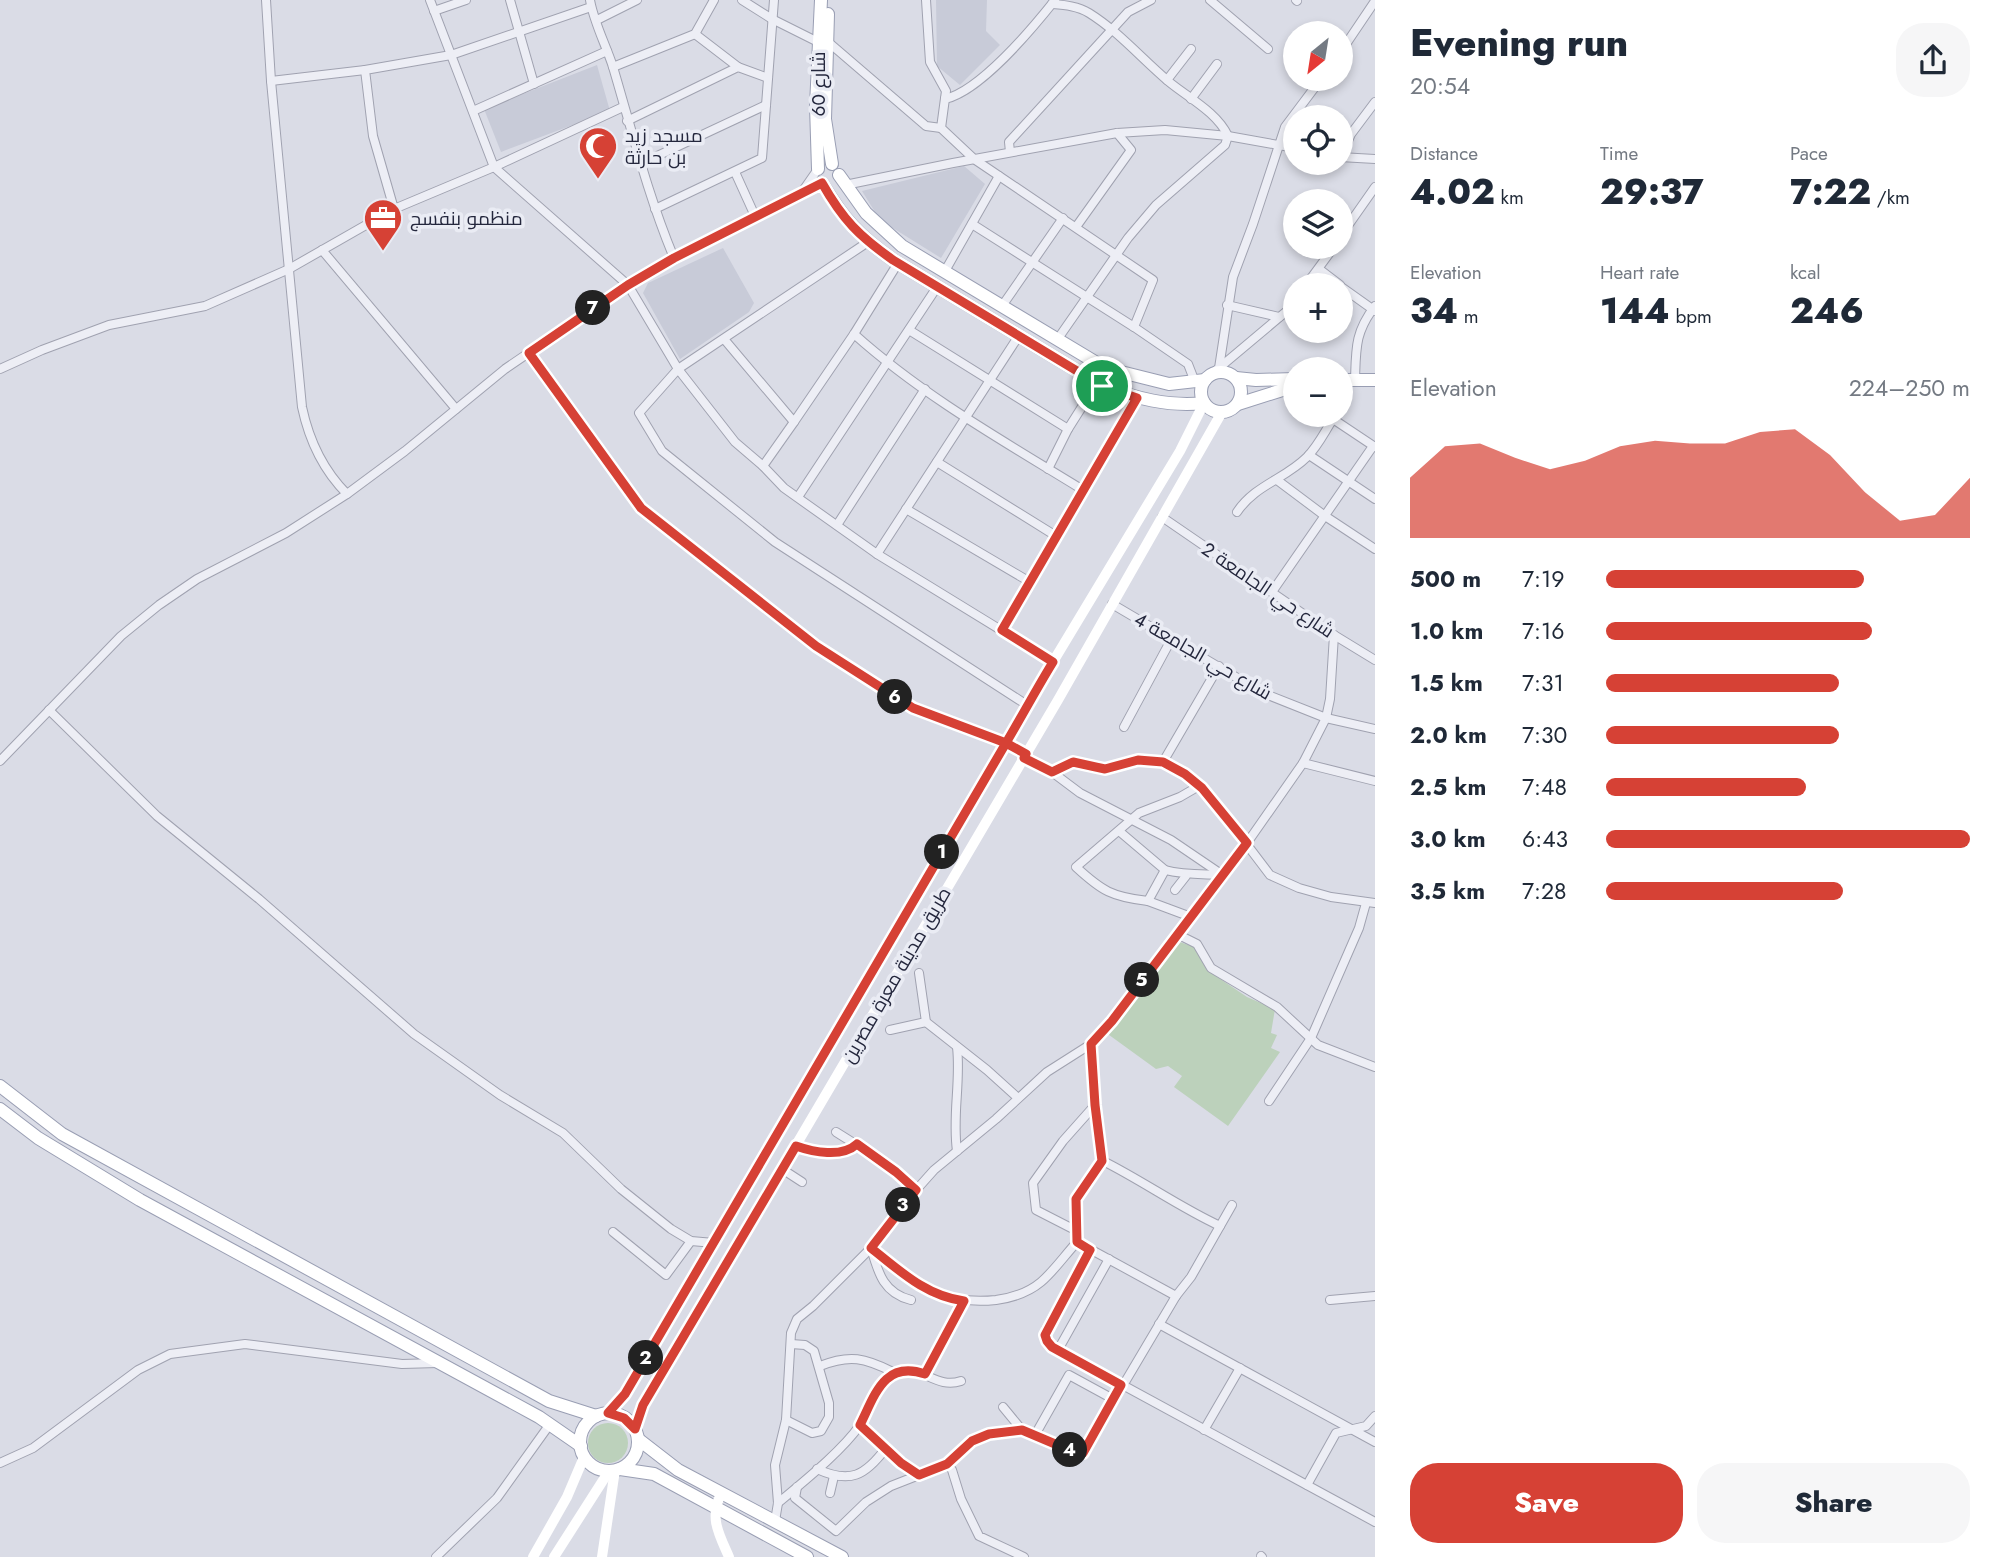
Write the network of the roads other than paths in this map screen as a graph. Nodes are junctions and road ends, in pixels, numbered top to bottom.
1 (266, 0) edge
2 (430, 0) edge
3 (466, 0) edge
4 (510, 0) edge
5 (637, 0) edge
6 (714, 0) edge
7 (742, 0) edge
8 (774, 0) edge
9 (821, 0) edge
10 (829, 0) edge
11 (926, 0) edge
12 (1210, 0) edge
13 (1148, 1) edge
14 (1375, 1) edge
15 (1054, 2) edge
16 (590, 4) edge
17 (435, 11) junction
18 (1371, 15) edge
19 (772, 19) junction
20 (597, 20) junction
21 (1113, 30) junction
22 (521, 31) junction
23 (695, 34) junction
24 (1353, 37) edge
25 (823, 41) junction
26 (1191, 49) dead end
27 (1268, 49) dead end
28 (607, 51) junction
29 (452, 55) junction
30 (1217, 64) dead end
31 (613, 67) junction
32 (738, 67) junction
33 (365, 70) junction
34 (768, 78) junction
35 (1167, 80) junction
36 (271, 81) junction
37 (534, 84) junction
38 (1312, 91) edge
39 (945, 99) junction
40 (1191, 99) junction
41 (1375, 102) edge
42 (766, 105) junction
43 (623, 107) junction
44 (472, 111) junction
45 (627, 121) junction
46 (942, 128) junction
47 (1117, 133) junction
48 (1353, 133) edge
49 (1228, 136) junction
50 (1279, 145) junction
51 (1283, 146) edge
52 (1010, 152) junction
53 (1353, 158) edge
54 (974, 159) junction
55 (1375, 159) edge
56 (640, 164) junction
57 (494, 167) junction
58 (818, 169) junction
59 (735, 172) junction
60 (839, 175) junction
61 (999, 176) junction
62 (822, 183) junction
63 (1375, 187) edge
64 (801, 193) junction
65 (394, 209) junction
66 (655, 209) junction
67 (755, 216) junction
68 (1063, 218) junction
69 (1353, 218) edge
70 (972, 224) junction
71 (1076, 227) junction
72 (869, 243) junction
73 (322, 250) junction
74 (1117, 256) junction
75 (674, 258) junction
76 (1326, 259) edge
77 (898, 263) junction
78 (1033, 263) junction
79 (289, 269) junction
80 (1319, 269) junction
81 (945, 271) junction
82 (1316, 273) edge
83 (1324, 273) edge
84 (628, 285) junction
85 (937, 287) junction
86 (1353, 295) edge
87 (1087, 298) junction
88 (1227, 305) junction
89 (1002, 306) junction
90 (1374, 309) edge
91 (1283, 313) edge
92 (1279, 317) junction
93 (1133, 327) junction
94 (909, 330) junction
95 (854, 334) junction
96 (1018, 337) junction
97 (724, 339) junction
98 (1058, 340) junction
99 (529, 353) junction
100 (887, 363) junction
101 (0, 369) edge
102 (678, 369) junction
103 (1207, 376) junction
104 (1236, 378) junction
105 (1354, 380) joint
106 (1375, 380) edge
107 (989, 381) junction
108 (1097, 383) junction
109 (1283, 383) edge
110 (1169, 384) junction
111 (1353, 387) edge
112 (1375, 387) edge
113 (1283, 388) edge
114 (925, 389) junction
115 (1137, 398) junction
116 (1167, 403) junction
117 (1204, 404) junction
118 (1238, 404) junction
119 (456, 409) junction
120 (1222, 412) junction
121 (965, 418) junction
122 (794, 422) junction
123 (1068, 429) junction
124 (1374, 447) edge
125 (1309, 455) junction
126 (937, 462) junction
127 (763, 466) junction
128 (1048, 468) junction
129 (1277, 481) junction
130 (1350, 482) junction
131 (1083, 490) junction
132 (347, 494) junction
133 (798, 498) junction
134 (1375, 499) edge
135 (906, 509) junction
136 (1237, 512) dead end
137 (1325, 516) junction
138 (1162, 517) junction
139 (837, 525) junction
140 (1056, 536) junction
141 (1375, 549) edge
142 (877, 554) junction
143 (1030, 582) junction
144 (1272, 592) junction
145 (1112, 604) junction
146 (1002, 630) junction
147 (1334, 635) junction
148 (1172, 638) junction
149 (1375, 660) edge
150 (1053, 662) junction
151 (1219, 666) junction
152 (1027, 705) junction
153 (49, 710) junction
154 (1326, 718) junction
155 (1124, 727) dead end
156 (1375, 729) edge
157 (1006, 743) junction
158 (1025, 756) junction
159 (0, 761) edge
160 (1163, 762) junction
161 (1303, 763) junction
162 (1052, 772) junction
163 (1375, 781) edge
164 (1199, 786) junction
165 (1132, 819) junction
166 (1119, 831) junction
167 (1247, 843) junction
168 (1197, 856) junction
169 (1165, 870) junction
170 (1190, 875) junction
171 (1224, 876) junction
172 (1175, 890) dead end
173 (1147, 901) junction
174 (1371, 903) edge
175 (1191, 917) junction
176 (1177, 934) junction
177 (919, 973) dead end
178 (926, 1022) junction
179 (890, 1030) dead end
180 (1311, 1038) junction
181 (1091, 1044) junction
182 (957, 1047) junction
183 (1375, 1067) edge
184 (0, 1086) edge
185 (1018, 1098) junction
186 (1269, 1101) dead end
187 (1095, 1105) junction
188 (0, 1109) edge
189 (836, 1132) dead end
190 (857, 1144) junction
191 (796, 1146) junction
192 (957, 1151) junction
193 (1102, 1161) junction
194 (782, 1169) junction
195 (802, 1182) dead end
196 (916, 1190) junction
197 (1232, 1205) dead end
198 (1220, 1226) junction
199 (1077, 1231) junction
200 (613, 1232) dead end
201 (691, 1241) junction
202 (1077, 1242) junction
203 (714, 1243) junction
204 (871, 1248) junction
205 (1090, 1250) junction
206 (1109, 1259) junction
207 (1176, 1296) junction
208 (1375, 1296) edge
209 (911, 1300) dead end
210 (1331, 1300) dead end
211 (964, 1301) junction
212 (1159, 1324) junction
213 (791, 1344) junction
214 (1058, 1350) junction
215 (441, 1363) junction
216 (820, 1366) junction
217 (1240, 1368) junction
218 (893, 1372) junction
219 (925, 1374) junction
220 (961, 1381) dead end
221 (1121, 1385) junction
222 (1113, 1399) junction
223 (1003, 1407) dead end
224 (602, 1415) junction
225 (1375, 1416) edge
226 (786, 1420) junction
227 (550, 1424) junction
228 (860, 1425) junction
229 (1350, 1428) junction
230 (1022, 1430) junction
231 (1204, 1430) junction
232 (636, 1434) junction
233 (1035, 1435) junction
234 (1375, 1442) edge
235 (886, 1448) junction
236 (582, 1452) junction
237 (0, 1463) edge
238 (947, 1464) junction
239 (817, 1469) junction
240 (614, 1470) junction
241 (919, 1475) junction
242 (834, 1476) junction
243 (1307, 1485) junction
244 (797, 1487) junction
245 (830, 1493) dead end
246 (721, 1494) junction
247 (778, 1503) junction
248 (716, 1507) junction
249 (775, 1521) junction
250 (1375, 1521) edge
251 (436, 1557) edge
252 (533, 1557) edge
253 (554, 1557) edge
254 (602, 1557) edge
255 (729, 1557) edge
256 (807, 1557) edge
257 (842, 1557) edge
258 (1024, 1557) edge

1 - 36 street
2 - 17 street
3 - 17 street
4 - 22 street
5 - 20 street
6 - 23 street
7 - 19 street
8 - 19 street
9 - 25 main road, شارع 60
10 - 25 main road, شارع 60
11 - 39 street
12 - 27 street
13 - 21 street
14 - 18 street
15 - 21 street
15 - 39 street
16 - 20 street
16 - 22 street
17 - 29 street
18 - 24 street
19 - 25 street
19 - 34 street
20 - 28 street
21 - 35 street
21 - 52 street
22 - 29 street
22 - 37 street
23 - 31 street
23 - 32 street
25 - 46 street
25 - 58 main road, شارع 60
25 - 60 main road, شارع 60
26 - 35 street
28 - 31 street
28 - 37 street
29 - 33 street
29 - 44 street
30 - 40 street
31 - 43 street
32 - 34 street
32 - 45 street
33 - 36 street
33 - 65 street
34 - 42 street
35 - 40 street
36 - 79 street
37 - 44 street
38 - 50 street
39 - 46 street
40 - 49 street
41 - 48 street
42 - 56 street
42 - 59 street
43 - 45 street
43 - 57 street
44 - 57 street
45 - 56 street
46 - 54 street
47 - 49 street
47 - 52 street
47 - 71 street
49 - 50 street
49 - 74 street
50 - 51 street
50 - 88 street
52 - 54 street
53 - 55 street
54 - 60 street
54 - 61 street
56 - 66 street
57 - 65 street
57 - 84 street
58 - 60 main road
58 - 62 main road
58 - 64 street
59 - 66 street
59 - 67 street
60 - 62 main road
60 - 81 main road, شارع 60
61 - 68 street
61 - 70 street
62 - 64 street
62 - 72 main road
63 - 69 street
64 - 67 street
65 - 73 street
66 - 75 street
67 - 75 street
68 - 71 street
68 - 78 street
70 - 78 street
70 - 81 street
71 - 74 street
72 - 77 main road
72 - 97 street
73 - 79 street
73 - 119 street
74 - 87 street
74 - 93 street
75 - 84 street
76 - 80 street
77 - 85 main road
77 - 95 street
78 - 87 street
78 - 89 street
79 - 101 street
79 - 132 street
80 - 82 street
80 - 83 street
81 - 89 main road, شارع 60
84 - 99 street
84 - 102 street
85 - 94 street
85 - 96 main road
86 - 90 street
87 - 93 street
87 - 98 street
88 - 92 street
88 - 103 street
89 - 98 main road, شارع 60
90 - 105 street
91 - 92 street
92 - 103 street
93 - 103 street
94 - 100 street
94 - 107 street
95 - 100 street
95 - 122 street
96 - 107 street
96 - 108 main road
97 - 102 street
97 - 122 street
98 - 110 main road, شارع 60
99 - 119 street
99 - 157 street
100 - 114 street
100 - 133 street
102 - 127 street
102 - 152 street
103 - 104 main road
103 - 110 main road, شارع 60
103 - 117 main road
104 - 109 main road
104 - 118 main road
105 - 106 main road
107 - 121 street
107 - 123 street
108 - 115 main road
108 - 123 street
110 - 116 main road
111 - 112 main road
113 - 118 main road
114 - 121 street
114 - 139 street
115 - 116 main road
115 - 131 street
116 - 117 main road
117 - 120 main road
117 - 150 main road, طريق مدينة معرة مصرين
118 - 120 main road
119 - 132 street
120 - 138 main road, طريق مدينة معرة مصرين
121 - 126 street
121 - 128 street
122 - 127 street
123 - 128 street
124 - 125 street
124 - 130 street
125 - 129 street
125 - 130 street
126 - 135 street
126 - 140 street
127 - 133 street
128 - 131 street
129 - 136 street
129 - 137 street
130 - 134 street
130 - 137 street
131 - 140 street
132 - 153 street
133 - 139 street
135 - 142 street
135 - 143 street
137 - 141 street
137 - 144 street
138 - 144 street, شارع حي الجامعة 2
138 - 145 main road, طريق مدينة معرة مصرين
139 - 142 street
140 - 143 street
142 - 146 street
143 - 146 street
144 - 147 street, شارع حي الجامعة 2
145 - 148 street, شارع حي الجامعة 4
145 - 158 main road, طريق مدينة معرة مصرين
146 - 150 street
147 - 149 street, شارع حي الجامعة 2
147 - 154 street
148 - 151 street, شارع حي الجامعة 4
148 - 155 street
150 - 152 main road, طريق مدينة معرة مصرين
151 - 154 street, شارع حي الجامعة 4
151 - 160 street
152 - 157 main road, طريق مدينة معرة مصرين
153 - 159 street
153 - 201 street
154 - 156 street, شارع حي الجامعة 4
154 - 161 street
157 - 158 main road
157 - 203 main road, طريق مدينة معرة مصرين
158 - 162 street
158 - 191 main road, طريق مدينة معرة مصرين
160 - 162 street
160 - 164 street
161 - 163 street
161 - 167 street
162 - 165 street
164 - 165 street
164 - 167 street
165 - 166 street
165 - 168 street
166 - 169 street
166 - 173 street
167 - 171 street
167 - 174 street
168 - 170 street
168 - 171 street
169 - 170 street
169 - 173 street
170 - 171 street
170 - 172 street
171 - 175 street
173 - 175 street
174 - 180 street
175 - 176 street
176 - 180 street
176 - 181 street
177 - 178 street
178 - 179 street
178 - 182 street
180 - 183 street
180 - 186 street
181 - 185 street
181 - 187 street
182 - 185 street
182 - 192 street
184 - 224 main road
185 - 192 street
187 - 193 street
187 - 199 street
188 - 215 main road
189 - 190 street
190 - 191 street
190 - 196 street
191 - 194 main road, طريق مدينة معرة مصرين
192 - 196 street
193 - 198 street
193 - 199 street
194 - 195 street
194 - 232 main road, طريق مدينة معرة مصرين
196 - 204 street
197 - 198 street
198 - 207 street
199 - 202 street
200 - 201 street
201 - 203 street
202 - 205 street
202 - 211 street
203 - 224 main road, طريق مدينة معرة مصرين
204 - 209 street
204 - 211 street
204 - 213 street
205 - 206 street
205 - 214 street
206 - 207 street
206 - 214 street
207 - 212 street
208 - 210 street
211 - 219 street
212 - 217 street
212 - 221 street
213 - 216 street
213 - 226 street
214 - 221 street
215 - 227 main road
215 - 237 street
216 - 218 street
216 - 226 street
217 - 229 street
217 - 231 street
218 - 219 street
218 - 228 street
219 - 220 street
221 - 222 street
221 - 231 street
222 - 233 street
222 - 233 street
223 - 230 street
224 - 232 main road
224 - 236 main road
225 - 229 street
226 - 247 street
227 - 236 main road
227 - 251 street
228 - 235 street
228 - 239 street
229 - 234 street
229 - 243 street
230 - 233 street
230 - 238 street
231 - 243 street
232 - 240 main road
232 - 246 main road
235 - 241 street
235 - 242 street
236 - 240 main road
236 - 252 main road
238 - 241 street
238 - 258 street
239 - 242 street
239 - 244 street
240 - 248 main road
240 - 253 main road
240 - 254 main road
241 - 244 street
242 - 245 street
243 - 250 street
244 - 247 street
246 - 248 main road
246 - 249 main road
247 - 249 street
248 - 255 main road
248 - 256 main road
249 - 257 main road

